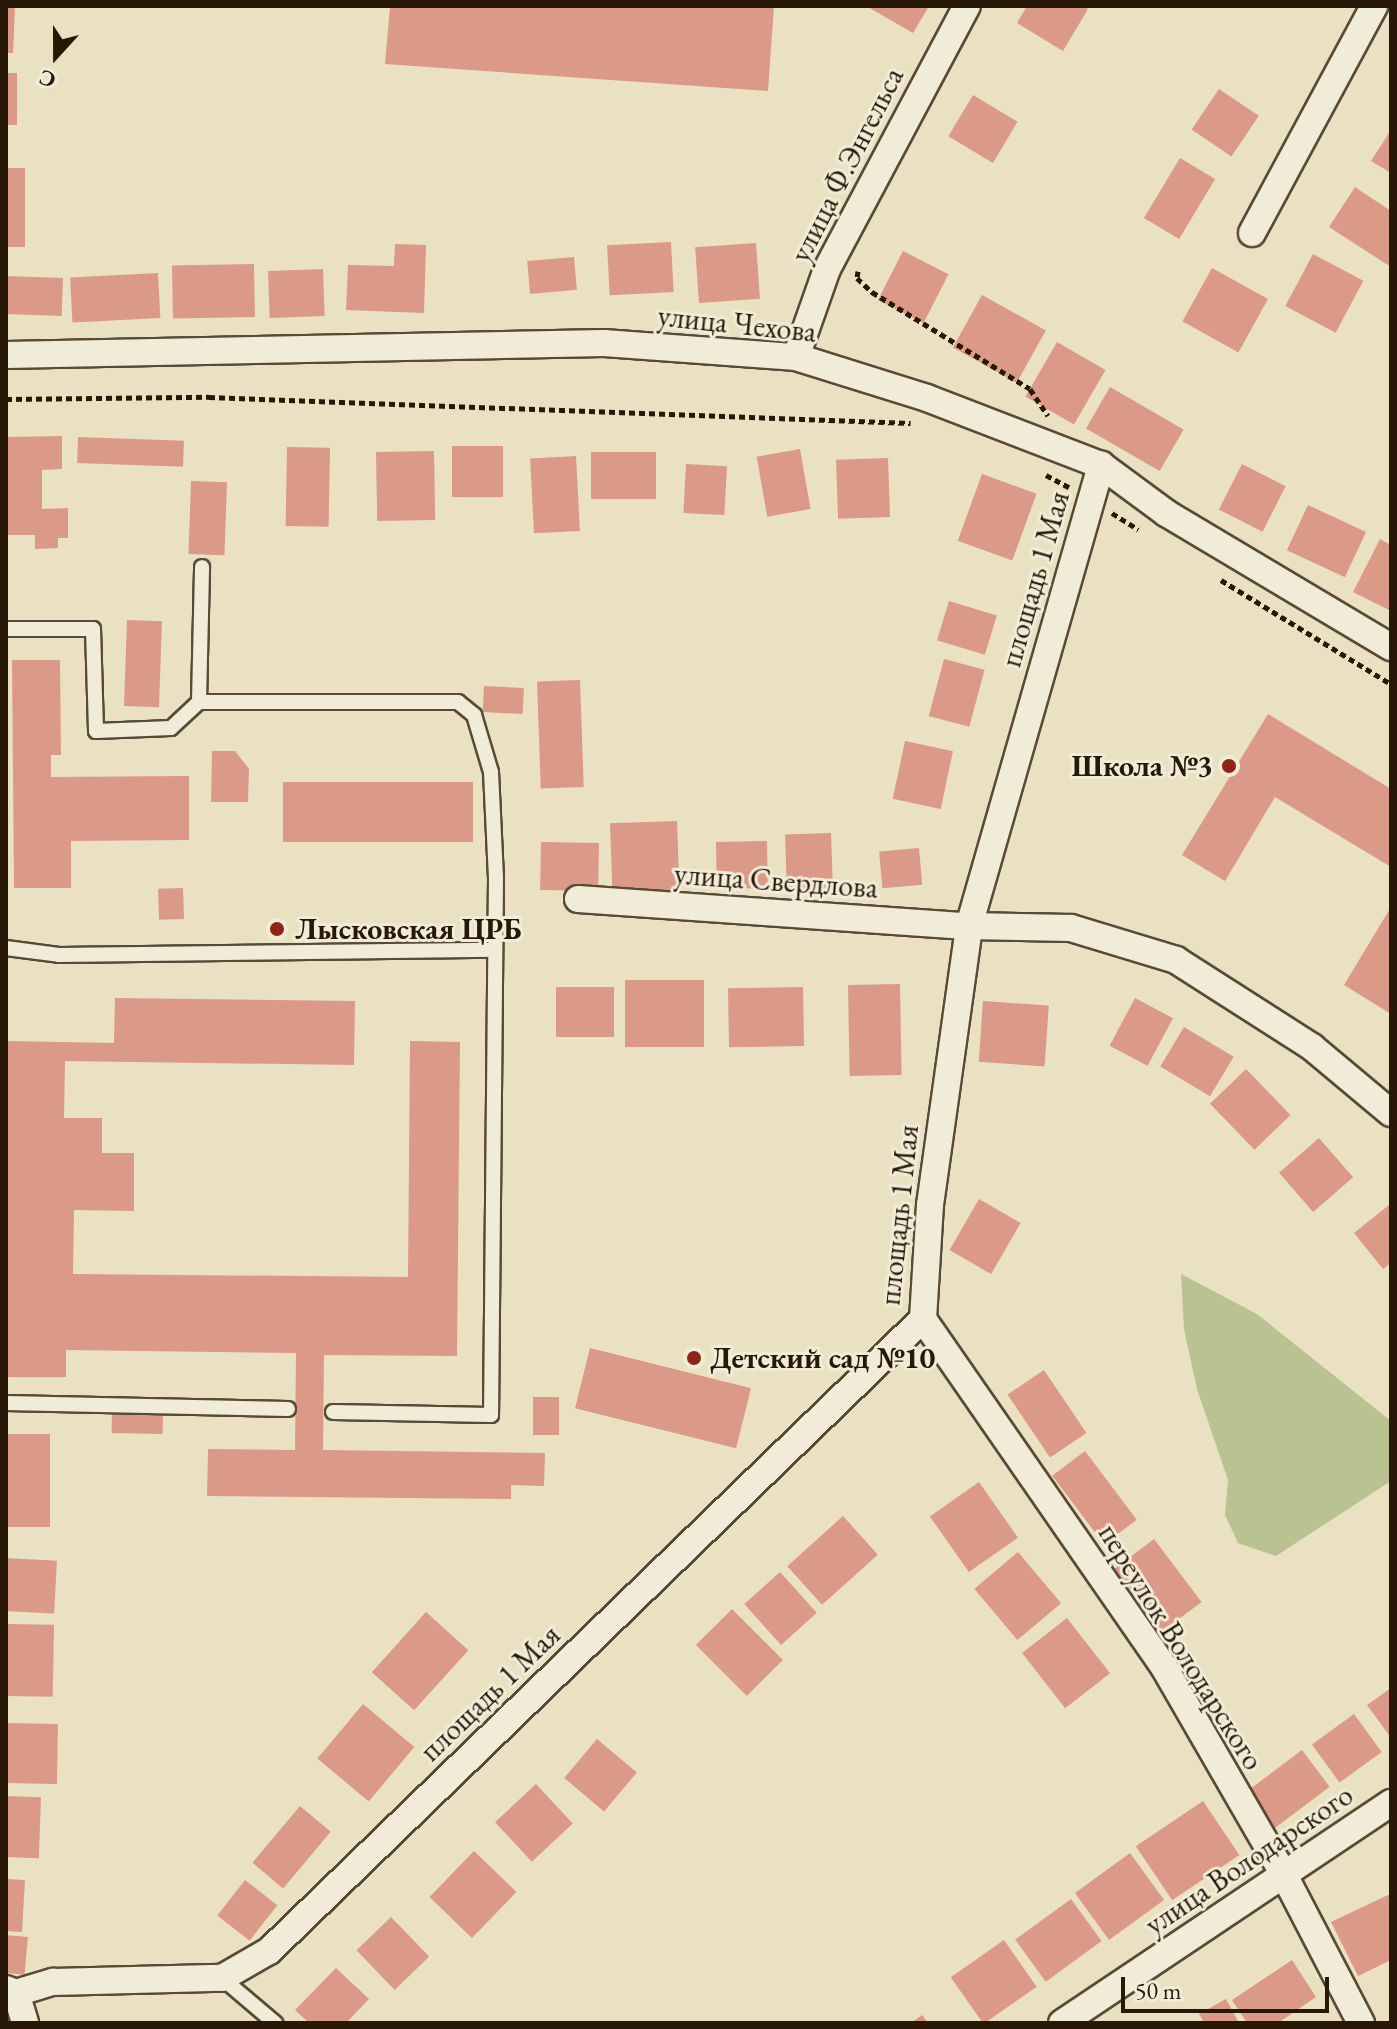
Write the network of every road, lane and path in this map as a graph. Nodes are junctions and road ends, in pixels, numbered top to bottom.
1 (967, 6) edge
2 (1374, 6) edge
3 (1252, 233) dead end
4 (858, 265) dead end
5 (6, 355) edge
6 (796, 357) junction
7 (6, 399) edge
8 (920, 425) dead end
9 (1050, 445) junction
10 (1101, 465) junction
11 (1041, 472) dead end
12 (1091, 500) junction
13 (1145, 533) dead end
14 (202, 567) dead end
15 (1213, 575) dead end
16 (6, 629) edge
17 (1391, 647) edge
18 (1391, 684) edge
19 (199, 702) junction
20 (578, 899) dead end
21 (969, 926) junction
22 (6, 948) edge
23 (495, 950) junction
24 (1391, 1113) edge
25 (923, 1319) junction
26 (6, 1403) edge
27 (288, 1409) dead end
28 (333, 1412) dead end
29 (1391, 1803) edge
30 (1284, 1875) junction
31 (222, 1978) junction
32 (11, 1991) edge
33 (25, 2023) edge
34 (275, 2023) edge
35 (1062, 2023) edge
36 (1361, 2023) edge

1 - 6 street, улица Ф.Энгельса
2 - 3 street
4 - 9 path
5 - 6 street, улица Чехова
6 - 9 street, улица Чехова
7 - 8 path
9 - 10 street, улица Чехова
10 - 12 street, площадь 1 Мая
10 - 17 street, улица Чехова
11 - 12 path
12 - 13 path
12 - 21 street, площадь 1 Мая
14 - 19 lane
15 - 18 path
16 - 19 lane
19 - 23 lane
20 - 21 street, улица Свердлова
21 - 24 street, улица Свердлова
21 - 25 street, площадь 1 Мая
22 - 23 lane
23 - 28 lane
25 - 30 street, переулок Володарского
25 - 31 street, площадь 1 Мая
26 - 27 lane
29 - 30 street, улица Володарского
30 - 35 street, улица Володарского
30 - 36 street, переулок Володарского
31 - 32 street
31 - 34 lane
32 - 33 street

